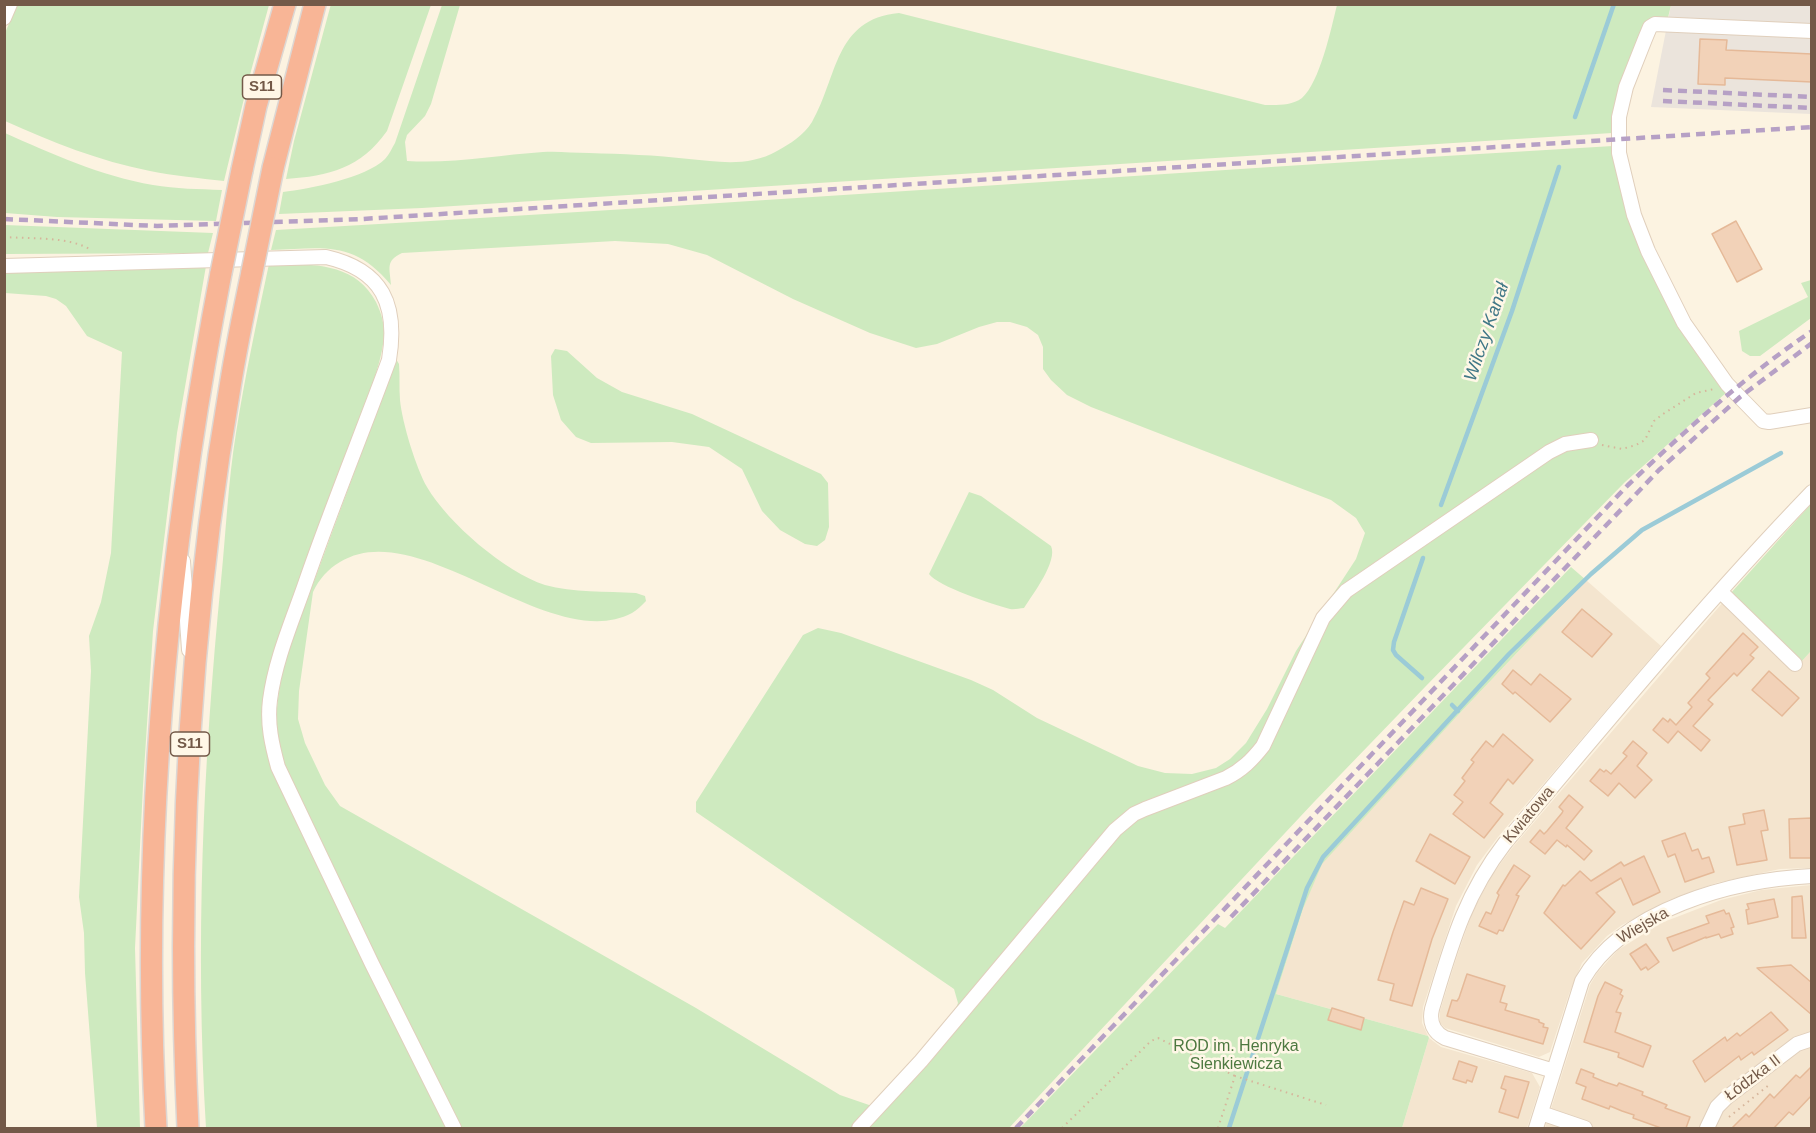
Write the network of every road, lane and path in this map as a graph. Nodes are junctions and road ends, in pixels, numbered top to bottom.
1 (10, 4) edge
2 (285, 4) edge
3 (315, 4) edge
4 (4, 18) edge
5 (1812, 31) edge
6 (4, 237) edge
7 (107, 263) junction
8 (4, 266) edge
9 (1727, 384) junction
10 (1812, 415) edge
11 (1591, 440) joint
12 (1812, 492) edge
13 (180, 512) junction
14 (211, 517) junction
15 (1721, 592) junction
16 (186, 609) junction
17 (1795, 664) dead end
18 (162, 703) junction
19 (192, 705) junction
20 (1812, 876) edge
21 (1812, 1039) edge
22 (1554, 1071) junction
23 (1237, 1077) junction
24 (1769, 1085) dead end
25 (1326, 1105) dead end
26 (1540, 1113) junction
27 (1726, 1120) dead end
28 (156, 1128) edge
29 (189, 1128) edge
30 (454, 1128) edge
31 (859, 1128) edge
32 (1062, 1128) edge
33 (1218, 1128) edge
34 (1536, 1128) edge
35 (1585, 1128) edge
36 (1707, 1128) edge

1 - 4 street
2 - 13 highway, S11, bridge
3 - 14 highway, S11, bridge
5 - 9 street
6 - 7 path
7 - 8 street
7 - 30 street
9 - 10 street
9 - 11 path
11 - 31 street
12 - 15 street, Kwiatowa
13 - 16 street
13 - 18 highway, S11
14 - 16 street
14 - 19 highway, S11
15 - 17 street
15 - 22 street, Kwiatowa
16 - 18 street
16 - 19 street
18 - 28 highway, S11
19 - 29 highway, S11
20 - 22 street, Wiejska
21 - 36 street, Łódzka II
22 - 26 street
23 - 25 path
23 - 32 path
23 - 33 path
24 - 27 path
26 - 34 street
26 - 35 street

